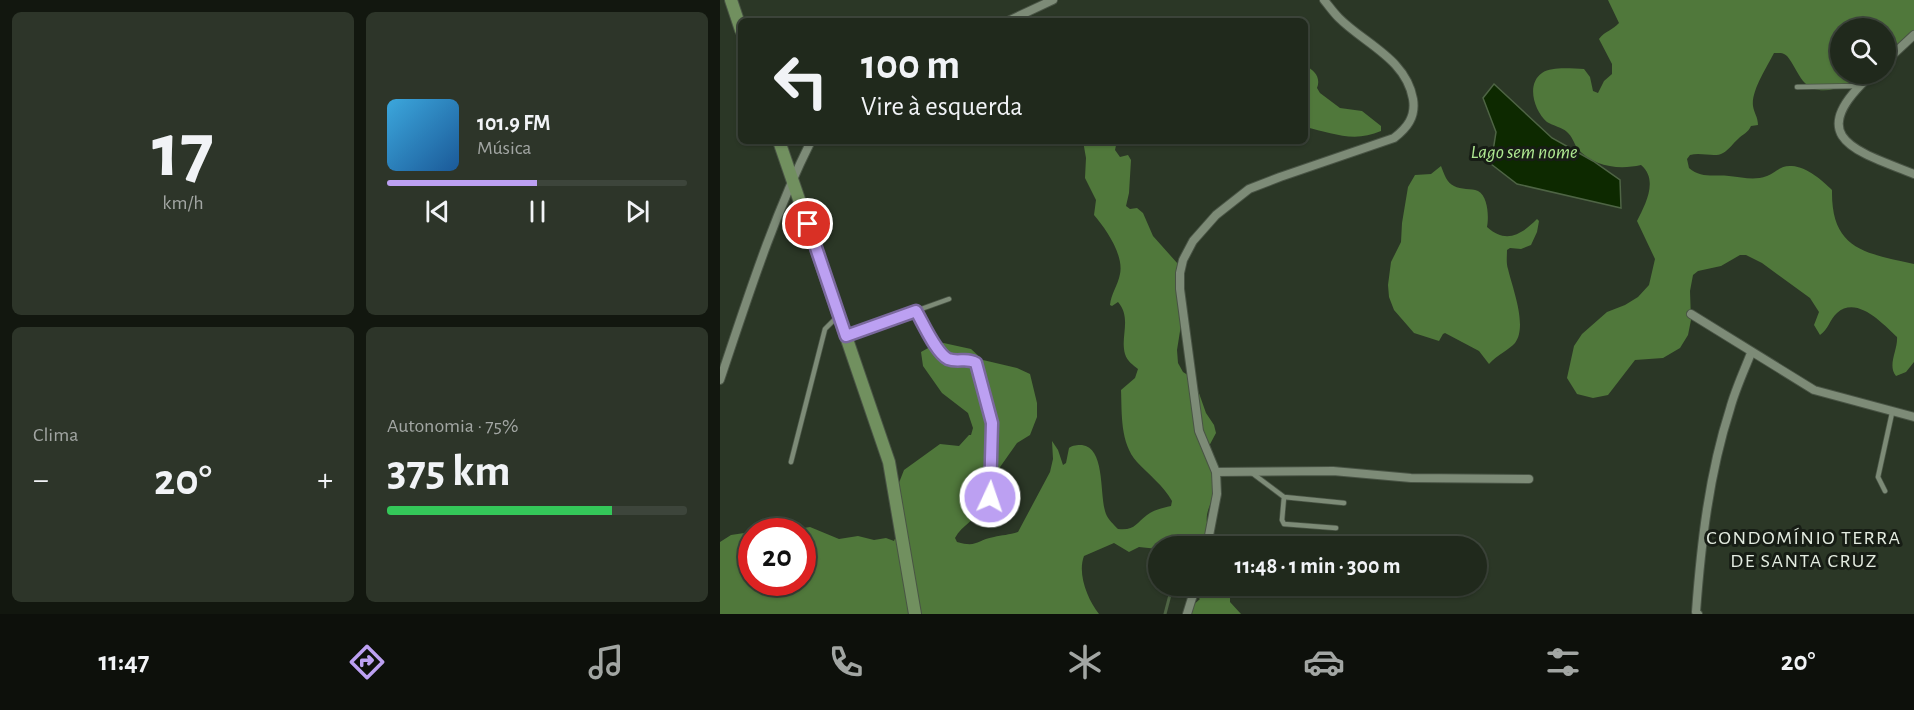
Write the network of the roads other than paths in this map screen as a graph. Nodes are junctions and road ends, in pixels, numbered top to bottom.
1 (731, 0) edge
2 (1053, 0) edge
3 (1324, 0) edge
4 (1014, 18) edge
5 (738, 21) edge
6 (1914, 35) edge
7 (1896, 52) edge
8 (1860, 84) edge
9 (1858, 86) junction
10 (1797, 87) dead end
11 (780, 144) edge
12 (810, 144) edge
13 (1914, 174) edge
14 (792, 181) junction
15 (949, 299) dead end
16 (916, 311) junction
17 (1691, 314) dead end
18 (840, 315) junction
19 (846, 336) junction
20 (1751, 353) junction
21 (720, 380) edge
22 (1892, 413) junction
23 (1914, 417) edge
24 (791, 462) dead end
25 (1250, 471) junction
26 (1216, 472) junction
27 (1528, 479) dead end
28 (1886, 491) dead end
29 (1284, 496) junction
30 (1344, 503) dead end
31 (989, 517) dead end
32 (1336, 528) dead end
33 (1209, 536) edge
34 (1193, 596) edge
35 (1694, 613) edge
36 (915, 614) edge
37 (1187, 614) edge

1 - 5 main road
2 - 4 street
3 - 26 street
6 - 7 street
8 - 9 street
9 - 10 lane
9 - 13 street
11 - 14 main road
12 - 14 street
14 - 18 main road
14 - 21 street
15 - 16 lane
16 - 19 lane
16 - 31 lane
17 - 20 street
18 - 19 main road
18 - 24 lane
19 - 36 main road
20 - 22 street
20 - 35 street
22 - 23 street
22 - 28 lane
25 - 26 street
25 - 27 street
25 - 29 lane
26 - 33 street
29 - 30 lane
29 - 32 lane
34 - 37 street

